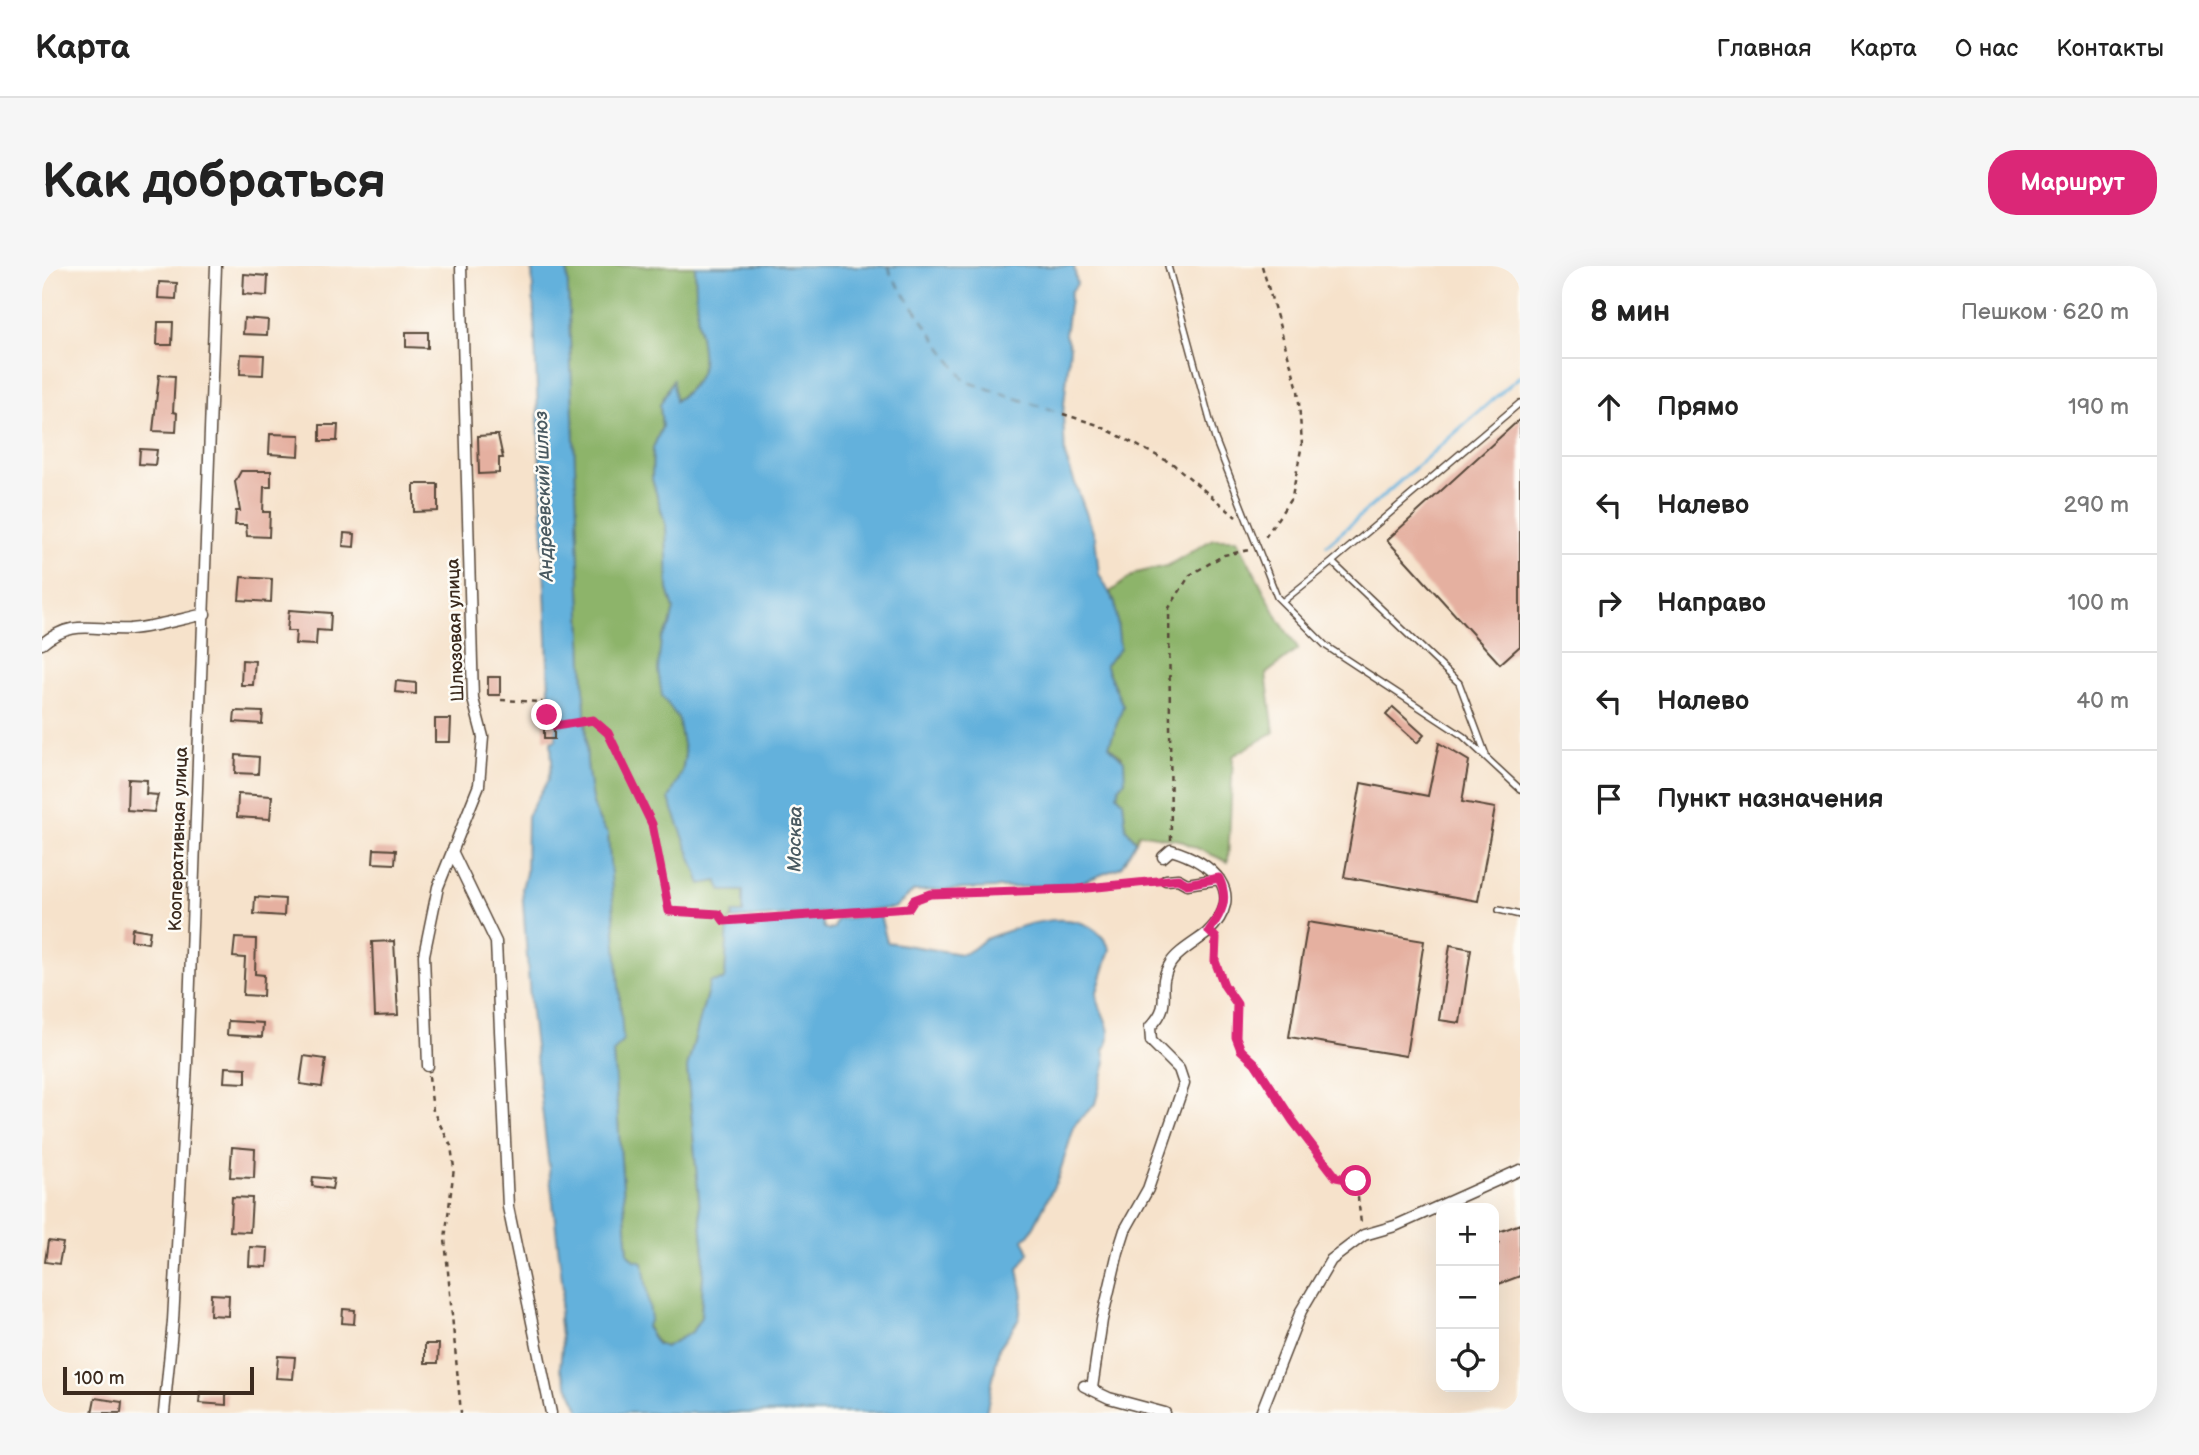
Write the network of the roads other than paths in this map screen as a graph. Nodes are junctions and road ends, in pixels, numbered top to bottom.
1 (216, 266) edge
2 (1168, 266) edge
3 (459, 268) edge
4 (1520, 403) edge
5 (1332, 562) junction
6 (1282, 603) junction
7 (205, 614) junction
8 (42, 644) edge
9 (1487, 758) junction
10 (1520, 789) edge
11 (453, 851) junction
12 (1167, 854) road end
13 (1161, 876) road end
14 (1219, 878) junction
15 (1499, 910) dead end
16 (1520, 915) edge
17 (428, 1066) road end
18 (1520, 1170) edge
19 (164, 1413) edge
20 (551, 1413) edge
21 (1165, 1413) edge
22 (1261, 1413) edge

1 - 7 street, Кооперативная улица
2 - 6 lane
3 - 11 street, Шлюзовая улица
4 - 5 lane
5 - 6 lane
5 - 9 lane
6 - 9 lane
7 - 8 street
7 - 19 street, Кооперативная улица
9 - 10 lane
11 - 17 street, Шлюзовая улица
11 - 20 street
12 - 14 street
13 - 14 street
14 - 21 street
15 - 16 lane
18 - 22 street

